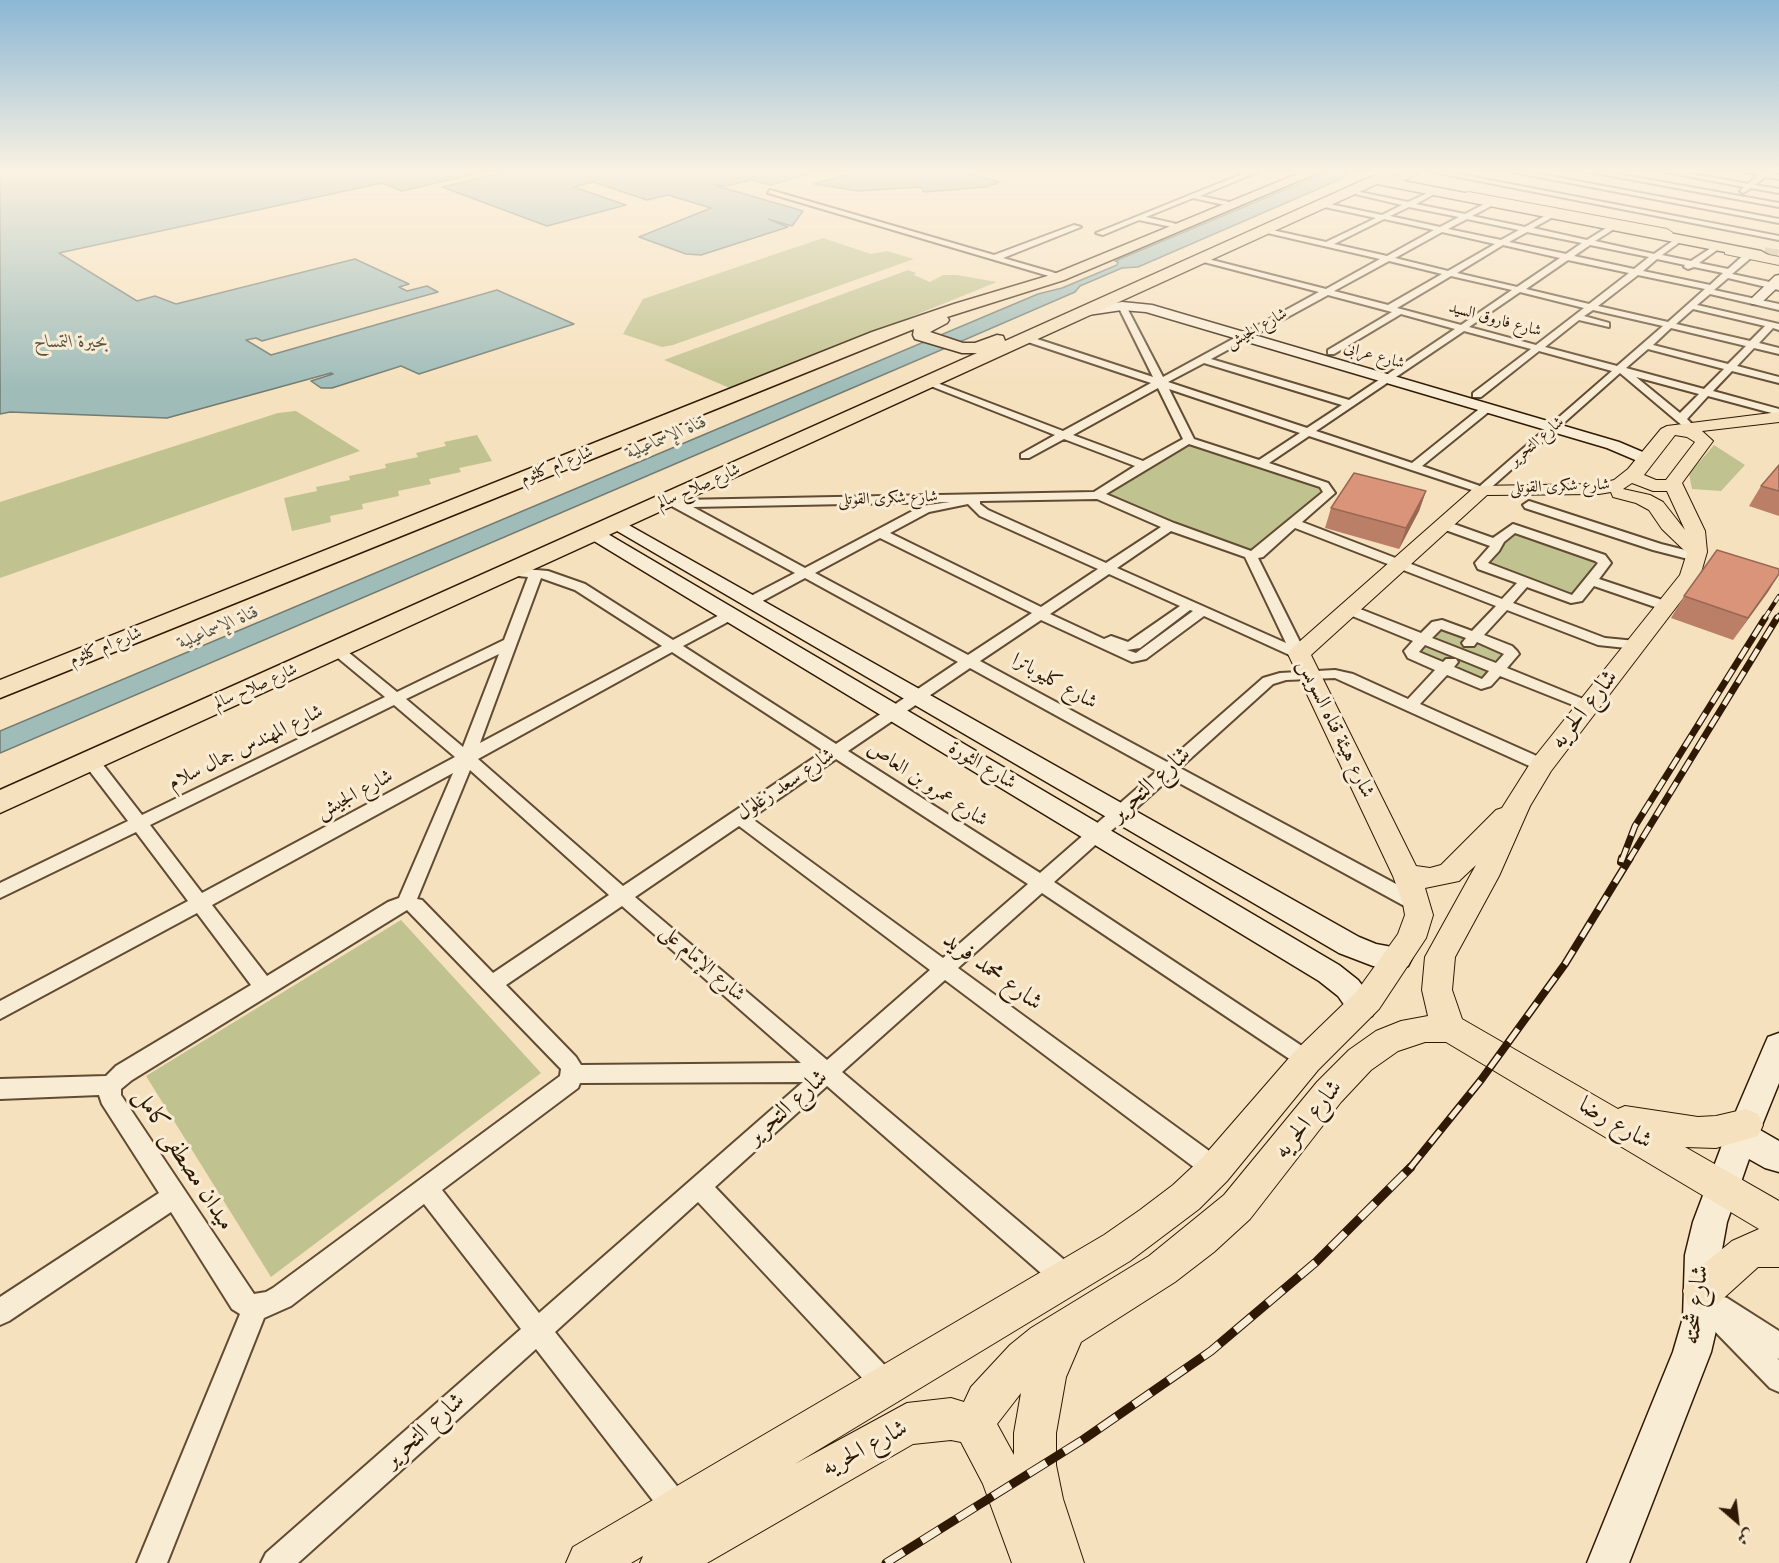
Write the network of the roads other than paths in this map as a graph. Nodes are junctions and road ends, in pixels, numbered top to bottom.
1 (944, 243) edge
2 (1034, 243) edge
3 (1140, 243) edge
4 (1238, 243) edge
5 (1323, 243) edge
6 (1415, 243) edge
7 (1502, 243) joint
8 (1545, 243) edge
9 (1588, 243) edge
10 (1594, 243) edge
11 (1674, 243) edge
12 (1703, 243) edge
13 (1705, 243) edge
14 (1719, 243) edge
15 (1328, 244) joint
16 (1716, 245) junction
17 (1624, 249) junction
18 (1534, 250) junction
19 (1657, 256) junction
20 (1769, 256) edge
21 (1567, 257) junction
22 (995, 258) junction
23 (1387, 258) junction
24 (1203, 259) junction
25 (1603, 264) junction
26 (1693, 264) junction
27 (1026, 267) junction
28 (1636, 272) junction
29 (1448, 273) junction
30 (1728, 273) junction
31 (1059, 277) junction
32 (1673, 280) junction
33 (1777, 284) edge
34 (1711, 288) junction
35 (1519, 290) junction
36 (1325, 292) junction
37 (1146, 296) junction
38 (991, 297) junction
39 (1758, 299) junction
40 (1779, 300) edge
41 (1122, 306) junction
42 (1690, 306) junction
43 (1591, 307) junction
44 (1779, 307) edge
45 (1395, 310) junction
46 (1088, 311) junction
47 (1578, 317) junction
48 (1606, 325) dead end
49 (1669, 325) junction
50 (1775, 326) edge
51 (1463, 328) junction
52 (1249, 333) junction
53 (918, 337) junction
54 (1028, 339) junction
55 (1752, 345) junction
56 (1646, 346) junction
57 (1539, 348) junction
58 (951, 349) junction
59 (1779, 351) edge
60 (1331, 352) junction
61 (1202, 359) junction
62 (1730, 368) junction
63 (1620, 369) junction
64 (1393, 376) junction
65 (1779, 380) edge
66 (767, 381) junction
67 (1160, 382) junction
68 (928, 383) junction
69 (1707, 393) junction
70 (1477, 395) junction
71 (1351, 404) junction
72 (1487, 408) junction
73 (1779, 412) edge
74 (1779, 417) edge
75 (1558, 424) junction
76 (1779, 424) edge
77 (1683, 425) junction
78 (1309, 432) junction
79 (1064, 435) junction
80 (810, 436) junction
81 (1190, 441) junction
82 (1705, 441) junction
83 (1658, 443) junction
84 (1025, 456) dead end
85 (1261, 464) junction
86 (1145, 466) junction
87 (1640, 466) junction
88 (1414, 467) junction
89 (1673, 483) junction
90 (698, 488) junction
91 (1482, 490) junction
92 (1586, 490) junction
93 (1098, 495) junction
94 (975, 497) junction
95 (674, 502) junction
96 (719, 504) junction
97 (1529, 506) dead end
98 (1295, 524) junction
99 (1444, 525) junction
100 (1170, 526) junction
101 (880, 533) junction
102 (1572, 533) junction
103 (615, 534) junction
104 (1497, 544) junction
105 (1697, 554) junction
106 (1250, 555) junction
107 (1400, 564) junction
108 (1106, 568) junction
109 (513, 572) junction
110 (806, 572) junction
111 (536, 573) junction
112 (1592, 581) junction
113 (1525, 582) junction
114 (752, 601) junction
115 (1505, 604) junction
116 (1666, 606) junction
117 (1195, 608) junction
118 (1350, 610) junction
119 (1042, 611) junction
120 (730, 615) junction
121 (1475, 636) junction
122 (1423, 639) junction
123 (511, 642) junction
124 (1636, 645) junction
125 (672, 647) junction
126 (337, 650) junction
127 (1459, 654) junction
128 (970, 660) junction
129 (1304, 665) junction
130 (1444, 669) junction
131 (1498, 670) junction
132 (0, 690) edge
133 (918, 695) junction
134 (396, 698) junction
135 (1411, 705) junction
136 (1588, 706) junction
137 (893, 712) junction
138 (835, 751) junction
139 (467, 758) junction
140 (92, 761) junction
141 (1542, 765) junction
142 (1169, 769) junction
143 (0, 802) edge
144 (1516, 805) junction
145 (1120, 813) junction
146 (738, 817) junction
147 (139, 823) junction
148 (1096, 834) junction
149 (1041, 883) junction
150 (1412, 890) junction
151 (0, 891) edge
152 (621, 895) junction
153 (200, 903) junction
154 (406, 903) junction
155 (1349, 945) junction
156 (1398, 958) junction
157 (944, 969) junction
158 (1329, 973) junction
159 (492, 984) junction
160 (264, 987) junction
161 (1362, 1007) junction
162 (0, 1011) edge
163 (1451, 1029) junction
164 (1779, 1046) edge
165 (1333, 1053) junction
166 (828, 1072) junction
167 (573, 1074) junction
168 (111, 1085) junction
169 (0, 1089) edge
170 (1607, 1119) junction
171 (1256, 1121) junction
172 (1744, 1131) junction
173 (1288, 1145) junction
174 (1778, 1162) edge
175 (1215, 1169) junction
176 (699, 1187) junction
177 (1723, 1187) junction
178 (427, 1189) junction
179 (174, 1196) junction
180 (1779, 1221) edge
181 (1779, 1248) edge
182 (1066, 1278) junction
183 (1702, 1296) junction
184 (256, 1307) junction
185 (0, 1312) edge
186 (1069, 1327) junction
187 (538, 1330) junction
188 (1779, 1346) edge
189 (1779, 1379) edge
190 (887, 1386) junction
191 (974, 1425) junction
192 (679, 1511) junction
193 (1035, 1559) edge
194 (153, 1563) edge
195 (276, 1563) edge
196 (589, 1563) edge
197 (663, 1563) edge
198 (1608, 1563) edge

1 - 22 street
2 - 22 street
3 - 31 highway, شارع ام كلثوم
4 - 24 highway, شارع صلاح سالم
5 - 15 street
6 - 23 street, شارع الجيش
7 - 18 street
7 - 29 street
8 - 18 street
9 - 21 street
10 - 17 street
11 - 19 street
12 - 20 highway
13 - 16 main road
14 - 16 street
15 - 23 street
16 - 20 main road
16 - 26 street
17 - 19 street
17 - 25 street
18 - 21 street
19 - 26 street
19 - 28 street
20 - 30 street, شارع التحرير
21 - 25 street
21 - 35 street
22 - 27 street
23 - 29 street
23 - 36 street, شارع الجيش
24 - 36 street, شارع فاروق السيد
24 - 37 highway, شارع صلاح سالم
25 - 28 street
26 - 30 street
26 - 32 street
27 - 31 street
27 - 38 highway
28 - 32 street
28 - 43 street
29 - 35 street
29 - 45 street
30 - 33 street
30 - 34 street, شارع التحرير
31 - 38 highway, شارع ام كلثوم
32 - 34 street
33 - 39 street
34 - 39 street
34 - 42 street, شارع التحرير
35 - 43 street
35 - 51 street
36 - 45 street, شارع فاروق السيد
36 - 52 street, شارع الجيش
37 - 41 street, شارع عرابى
37 - 46 highway, شارع صلاح سالم
37 - 52 street, شارع عرابى
37 - 58 highway
38 - 53 highway
38 - 66 highway, شارع ام كلثوم
39 - 40 street
39 - 44 street
41 - 46 street, شارع عرابى
41 - 67 street
42 - 49 street, شارع التحرير
42 - 50 street
43 - 47 street
43 - 49 street
45 - 51 street, شارع فاروق السيد
45 - 60 street
46 - 54 highway, شارع صلاح سالم
47 - 48 street
47 - 57 street
49 - 55 street
49 - 56 street, شارع التحرير
50 - 55 street
51 - 57 street, شارع فاروق السيد
51 - 64 street
52 - 60 street, شارع عرابى
52 - 61 street, شارع الجيش
52 - 64 street, شارع عرابى
53 - 58 highway
53 - 66 highway
54 - 67 street
54 - 68 highway, شارع صلاح سالم
55 - 59 street
55 - 62 street
56 - 62 street
56 - 63 street, شارع التحرير
57 - 63 street, شارع فاروق السيد
57 - 70 street
58 - 80 highway
60 - 64 street, شارع عرابى
61 - 67 street, شارع الجيش
61 - 71 street
62 - 65 street
62 - 69 street
63 - 69 street, شارع فاروق السيد
63 - 75 street, شارع التحرير
63 - 77 street
64 - 70 street, شارع عرابى
64 - 71 street
64 - 72 street, شارع عرابى
66 - 132 highway, شارع ام كلثوم
67 - 78 street
67 - 79 street, شارع الجيش
67 - 81 street
68 - 79 street
68 - 80 highway, شارع صلاح سالم
69 - 73 street, شارع فاروق السيد
69 - 77 street
70 - 75 street, شارع عرابى
71 - 78 street
72 - 75 street, شارع عرابى
72 - 88 street
74 - 77 main road
75 - 83 street, شارع عرابى
75 - 87 street, شارع عرابى
75 - 91 street, شارع التحرير
76 - 82 main road
77 - 82 main road
77 - 83 main road
78 - 85 street
78 - 88 street
79 - 84 street, شارع الجيش
79 - 86 street
80 - 90 highway, شارع صلاح سالم
81 - 85 street
81 - 86 street
82 - 89 main road
83 - 87 main road
85 - 98 street
86 - 93 street
87 - 89 main road
87 - 92 main road, شارع شكرى القوتلى
88 - 91 street
89 - 105 main road
90 - 95 highway, شارع صلاح سالم
90 - 96 highway
91 - 92 main road, شارع شكرى القوتلى
91 - 99 main road, شارع التحرير
92 - 105 main road
93 - 94 street, شارع شكرى القوتلى
93 - 100 street
94 - 96 street, شارع شكرى القوتلى
94 - 101 street
94 - 108 street
95 - 96 street, شارع شكرى القوتلى
95 - 103 highway, شارع صلاح سالم
95 - 110 street, شارع كليوباترا
97 - 102 street
98 - 106 street
98 - 107 street
99 - 104 street
99 - 107 main road, شارع التحرير
100 - 106 street
100 - 108 street, شارع سعد زغلول
101 - 110 street
101 - 119 street
102 - 104 street
102 - 105 street
102 - 112 street
103 - 109 highway, شارع صلاح سالم
103 - 114 street, شارع الثورة
103 - 120 street, شارع الثورة
104 - 113 street
105 - 116 main road, شارع الحريه
106 - 129 street, شارع هيئة قناه السويس
107 - 115 street
107 - 118 main road, شارع التحرير
108 - 117 street
108 - 119 street, شارع سعد زغلول
109 - 111 street, شارع عمرو بن العاص
109 - 126 highway, شارع صلاح سالم
110 - 114 street
110 - 128 street, شارع كليوباترا
111 - 123 street
111 - 125 street, شارع عمرو بن العاص
112 - 113 street
112 - 116 street
113 - 115 street
114 - 133 street, شارع الثورة
115 - 121 street
115 - 124 street
116 - 124 main road, شارع الحريه
117 - 119 street
117 - 129 street
118 - 122 street
118 - 129 main road, شارع التحرير
119 - 128 street, شارع سعد زغلول
120 - 125 street, شارع الجيش
120 - 137 street, شارع الثورة
121 - 122 street
121 - 127 street
121 - 131 street
122 - 127 street
122 - 130 street
123 - 134 street, شارع المهندس جمال سلام
123 - 139 street
124 - 136 main road, شارع الحريه
125 - 138 street, شارع عمرو بن العاص
125 - 139 street, شارع الجيش
126 - 134 street, شارع الإمام على
126 - 140 highway, شارع صلاح سالم
127 - 130 street
127 - 131 street
128 - 133 street, شارع سعد زغلول
128 - 142 street, شارع كليوباترا
129 - 135 street
129 - 142 street, شارع التحرير
129 - 150 main road, شارع هيئة قناه السويس
130 - 131 street
130 - 135 street
131 - 136 street
133 - 137 street, شارع سعد زغلول
133 - 145 street, شارع الثورة
134 - 139 street, شارع الإمام على
134 - 147 street, شارع المهندس جمال سلام
135 - 141 street
136 - 141 main road, شارع الحريه
137 - 138 street, شارع سعد زغلول
137 - 148 street, شارع الثورة
138 - 146 street, شارع سعد زغلول
138 - 149 street, شارع عمرو بن العاص
139 - 152 street, شارع الإمام على
139 - 153 street, شارع الجيش
139 - 154 street
140 - 143 highway, شارع صلاح سالم
140 - 147 street
141 - 144 main road, شارع الحريه
142 - 145 street, شارع التحرير
142 - 150 street, شارع كليوباترا
144 - 150 main road
144 - 163 main road, شارع الحريه
145 - 148 street, شارع التحرير
145 - 155 street, شارع الثورة
146 - 152 street, شارع سعد زغلول
146 - 157 street, شارع محمد فريد
147 - 151 street, شارع المهندس جمال سلام
147 - 153 street
148 - 149 street, شارع التحرير
148 - 158 street, شارع الثورة
149 - 157 street, شارع التحرير
149 - 165 street, شارع عمرو بن العاص
150 - 156 main road, شارع الحريه
152 - 159 street, شارع سعد زغلول
152 - 166 street, شارع الإمام على
153 - 160 street
153 - 162 street, شارع الجيش
154 - 159 street
154 - 160 street, ميدان مصطفى كامل
155 - 156 street, شارع الثورة
155 - 158 street
156 - 161 main road, شارع الحريه
157 - 166 street, شارع التحرير
157 - 175 street, شارع محمد فريد
158 - 161 street, شارع الثورة
159 - 167 street
160 - 168 street, ميدان مصطفى كامل
161 - 165 main road, شارع الحريه
163 - 165 main road, شارع الحريه
163 - 170 main road, شارع رضا
164 - 172 street, شارع شحته
165 - 171 main road, شارع الحريه
165 - 173 main road, شارع الحريه
166 - 167 street
166 - 176 street, شارع التحرير
166 - 182 street, شارع الإمام على
167 - 178 street
168 - 169 street
168 - 179 street, ميدان مصطفى كامل
170 - 172 main road
170 - 177 main road, شارع رضا
171 - 173 main road
171 - 175 main road, شارع الحريه
172 - 174 street
172 - 177 street, شارع شحته
173 - 186 main road, شارع الحريه
175 - 182 main road, شارع الحريه
176 - 187 street, شارع التحرير
176 - 190 street
177 - 180 main road, شارع رضا
177 - 183 street, شارع شحته
178 - 184 street
178 - 187 street
179 - 184 street, ميدان مصطفى كامل
179 - 185 street
181 - 183 main road
182 - 190 main road, شارع الحريه
183 - 188 street
183 - 189 street
183 - 198 street, شارع شحته
184 - 194 street
186 - 191 main road, شارع الحريه
186 - 193 main road
187 - 192 street
187 - 195 street, شارع التحرير
190 - 192 main road, شارع الحريه
191 - 193 main road
191 - 197 main road, شارع الحريه
192 - 196 main road, شارع الحريه

